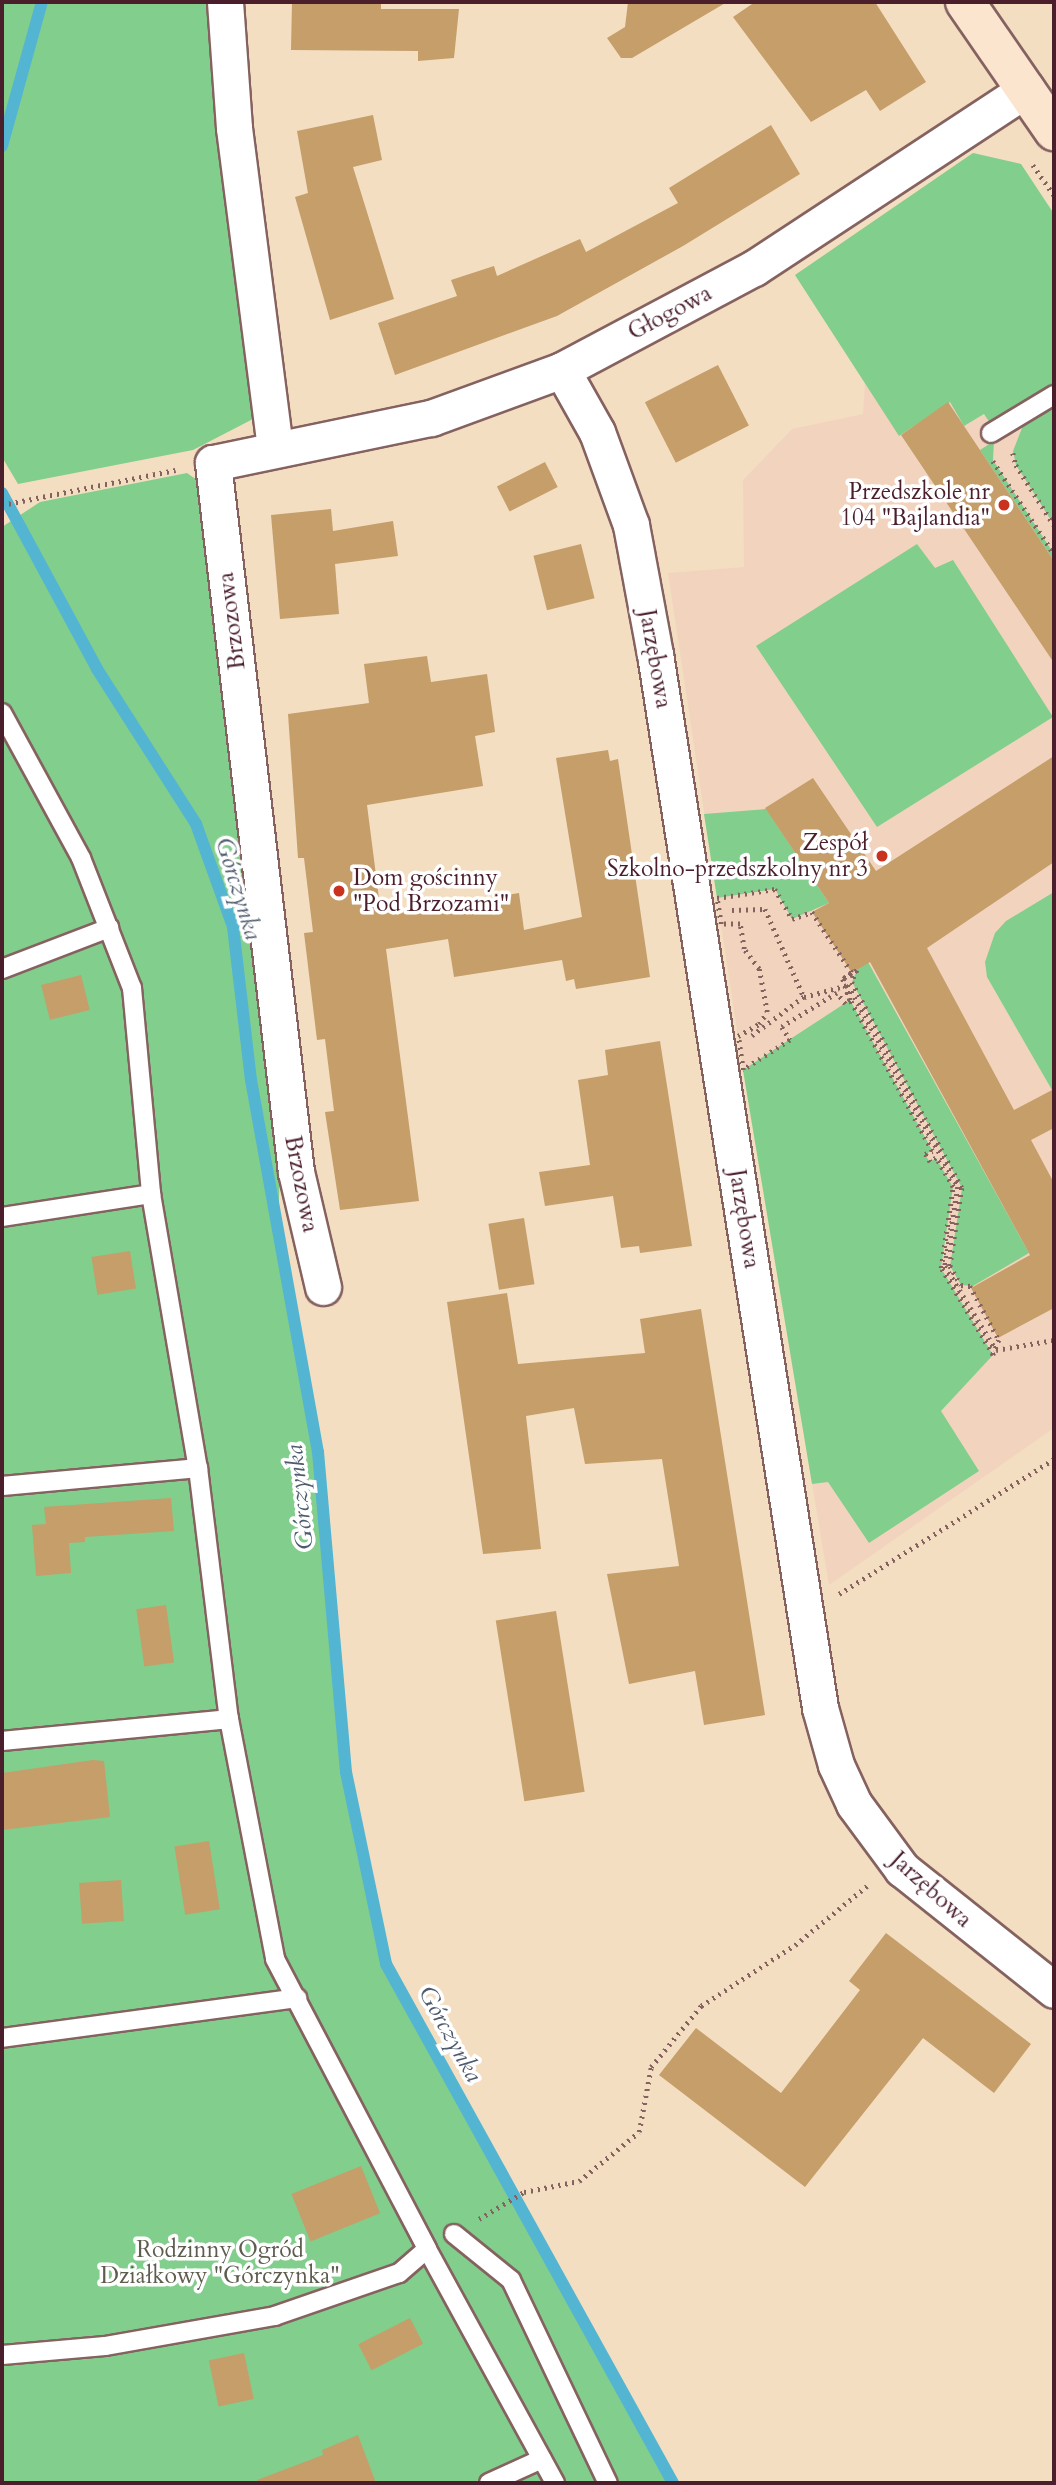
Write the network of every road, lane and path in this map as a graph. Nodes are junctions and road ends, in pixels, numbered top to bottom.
1 (225, 2) edge
2 (965, 2) edge
3 (1026, 89) junction
4 (1054, 131) edge
5 (562, 370) junction
6 (1054, 395) edge
7 (991, 433) dead end
8 (1015, 440) dead end
9 (275, 447) junction
10 (213, 463) junction
11 (2, 505) edge
12 (1054, 525) edge
13 (2, 713) edge
14 (707, 910) junction
15 (109, 928) junction
16 (2, 970) edge
17 (852, 973) junction
18 (848, 985) junction
19 (804, 997) junction
20 (850, 1000) junction
21 (729, 1054) junction
22 (151, 1194) junction
23 (2, 1217) edge
24 (323, 1287) dead end
25 (1054, 1340) edge
26 (996, 1350) junction
27 (1054, 1459) edge
28 (198, 1468) junction
29 (2, 1486) edge
30 (806, 1615) junction
31 (229, 1719) junction
32 (2, 1741) edge
33 (896, 1862) junction
34 (1054, 1990) edge
35 (297, 1998) junction
36 (2, 2038) edge
37 (504, 2204) dead end
38 (454, 2234) dead end
39 (427, 2249) junction
40 (2, 2355) edge
41 (542, 2459) junction
42 (489, 2483) edge
43 (555, 2483) edge
44 (608, 2483) edge

1 - 9 street
2 - 3 street
3 - 4 street
3 - 5 street, Głogowa
5 - 9 street, Głogowa
5 - 14 street, Jarzębowa
6 - 7 lane
8 - 12 path
9 - 10 street
10 - 11 path
10 - 24 street, Brzozowa
13 - 15 lane
14 - 17 path
14 - 19 path
14 - 21 street, Jarzębowa
14 - 21 path
15 - 16 lane
15 - 22 lane
17 - 18 path
17 - 26 path
18 - 19 path
18 - 20 path
18 - 26 path
19 - 21 path
20 - 21 path
20 - 26 path
21 - 30 street, Jarzębowa
22 - 23 lane
22 - 28 lane
25 - 26 path
27 - 30 path
28 - 29 lane
28 - 31 lane
30 - 33 street, Jarzębowa
31 - 32 lane
31 - 35 lane
33 - 34 street, Jarzębowa
33 - 37 path
35 - 36 lane
35 - 39 lane
38 - 44 lane
39 - 40 lane
39 - 41 lane
41 - 42 lane
41 - 43 lane

